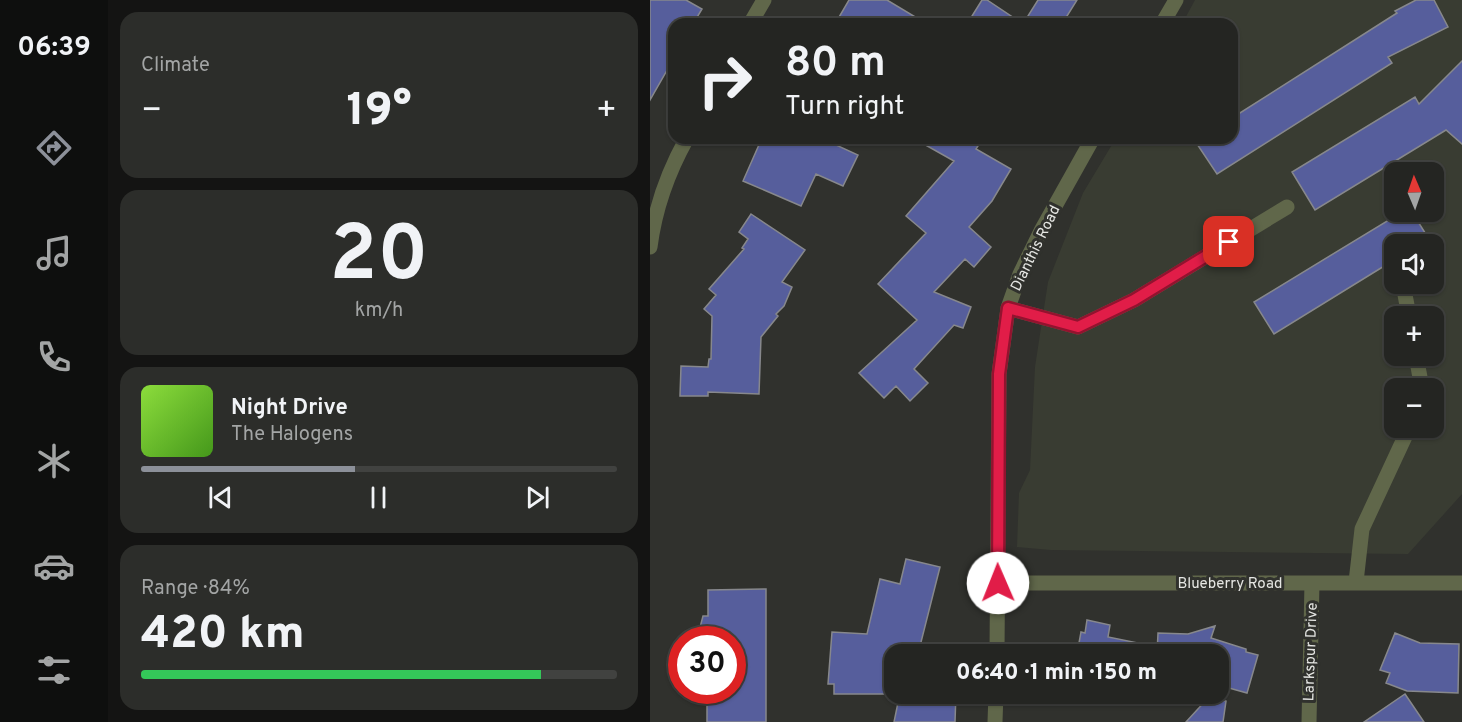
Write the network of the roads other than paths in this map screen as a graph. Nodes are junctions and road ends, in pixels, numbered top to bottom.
1 (764, 0) edge
2 (1176, 0) edge
3 (754, 18) edge
4 (1166, 18) edge
5 (684, 144) edge
6 (1090, 144) edge
7 (1286, 207) dead end
8 (652, 217) edge
9 (650, 247) edge
10 (1008, 308) junction
11 (1404, 438) edge
12 (1356, 582) junction
13 (998, 583) junction
14 (1312, 583) junction
15 (1463, 583) edge
16 (997, 644) edge
17 (996, 704) edge
18 (995, 722) edge
19 (1308, 722) edge

1 - 3 street
2 - 4 street
5 - 8 street
6 - 10 street, Dianthis Road
7 - 10 street
8 - 9 street
10 - 13 street, Dianthis Road
11 - 12 street
12 - 14 street, Blueberry Road
12 - 15 street, Blueberry Road
13 - 14 street, Blueberry Road
13 - 16 street, Dianthis Road
14 - 19 street, Larkspur Drive
17 - 18 street

